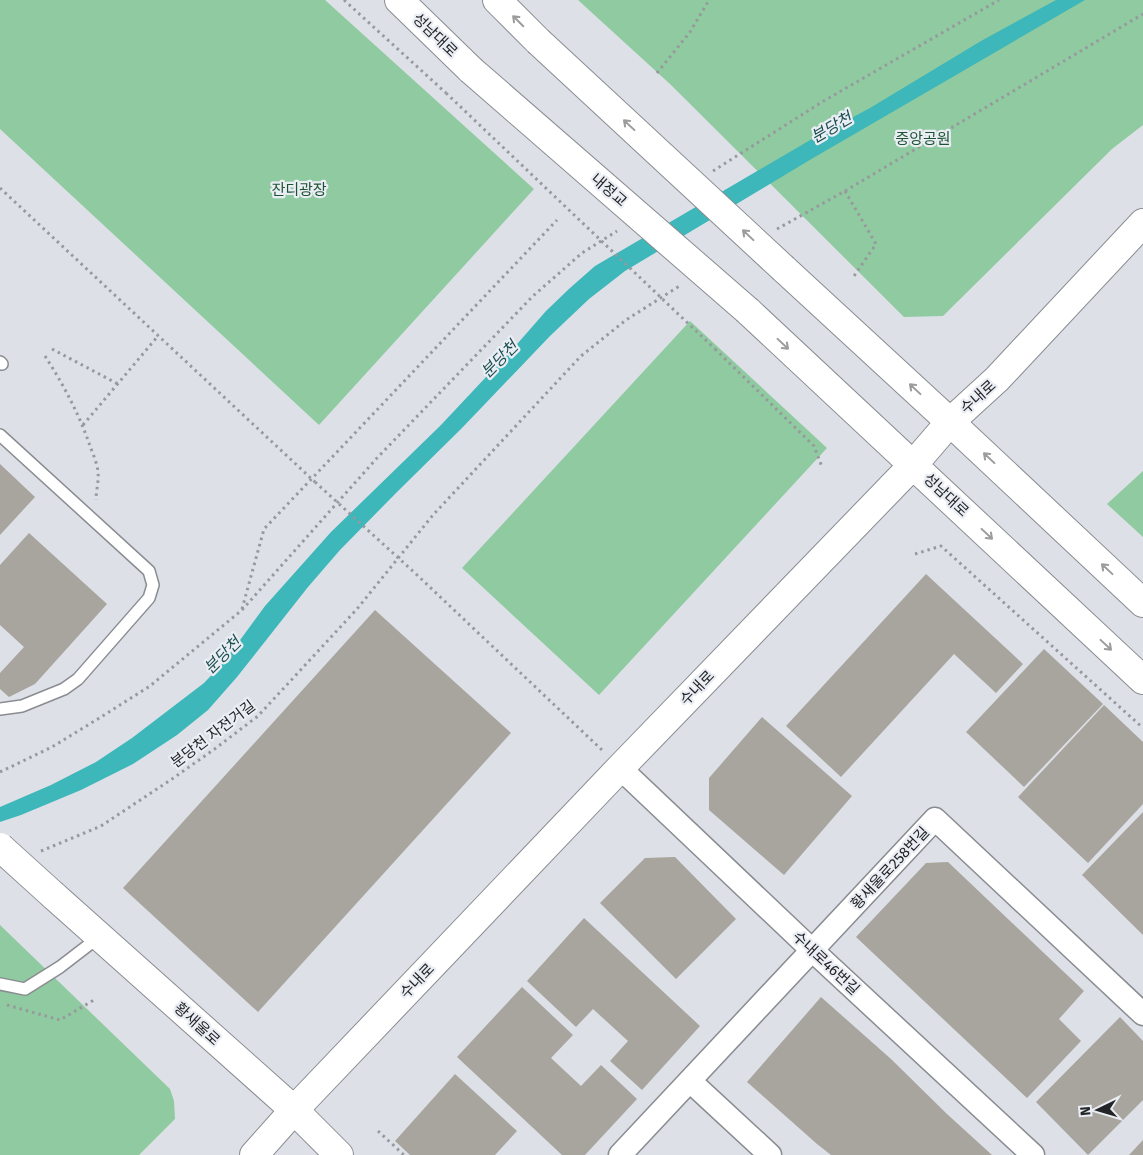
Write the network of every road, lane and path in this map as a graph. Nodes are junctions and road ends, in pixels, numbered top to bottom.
1 (344, 0) edge
2 (399, 0) edge
3 (497, 0) edge
4 (709, 0) edge
5 (471, 70) joint
6 (658, 73) dead end
7 (0, 188) edge
8 (845, 192) dead end
9 (557, 220) dead end
10 (1143, 223) edge
11 (854, 276) dead end
12 (748, 311) joint
13 (158, 336) junction
14 (52, 349) dead end
15 (45, 356) dead end
16 (118, 384) junction
17 (950, 422) junction
18 (83, 425) junction
19 (0, 435) edge
20 (376, 458) dead end
21 (913, 465) junction
22 (822, 467) dead end
23 (313, 480) junction
24 (433, 515) dead end
25 (93, 520) junction
26 (915, 554) dead end
27 (1143, 603) edge
28 (242, 610) junction
29 (1143, 680) edge
30 (0, 709) edge
31 (1143, 728) edge
32 (620, 768) junction
33 (0, 772) edge
34 (0, 846) edge
35 (40, 851) dead end
36 (100, 937) junction
37 (812, 951) junction
38 (0, 984) edge
39 (94, 1000) dead end
40 (0, 1003) edge
41 (1143, 1014) edge
42 (690, 1081) junction
43 (294, 1110) junction
44 (378, 1131) dead end
45 (254, 1155) edge
46 (339, 1155) edge
47 (404, 1155) edge
48 (620, 1155) edge
49 (770, 1155) edge
50 (1034, 1155) edge

1 - 22 path, bridge
2 - 5 main road, 성남대로
17 -> 3 main road, bridge
4 - 6 path
5 - 12 main road, 내정교, bridge
7 - 13 path
8 - 11 path
9 - 23 path
10 - 17 main road, 수내로
12 -> 21 main road, 성남대로
13 - 16 path
13 - 23 path
14 - 16 path
15 - 18 path
16 - 18 path
17 - 21 main road, 수내로
27 -> 17 main road
18 - 25 path
19 - 25 lane
20 - 28 path
21 -> 29 main road, 성남대로
21 - 32 main road, 수내로
23 - 28 path
23 - 32 path, bridge
24 - 35 path, 분당천 자전거길
25 - 30 lane
26 - 31 path
28 - 33 path
32 - 37 street, 수내로46번길
32 - 43 main road, 수내로
34 - 36 main road, 황새울로, bridge
36 - 38 lane
36 - 43 main road, 황새울로
37 - 41 street, 황새울로258번길
37 - 42 street, 황새울로258번길
37 - 50 street, 수내로46번길
39 - 40 path
42 - 48 street, 황새울로258번길
42 - 49 street
43 - 45 main road, 수내로
43 - 46 main road, 황새울로
44 - 47 path

